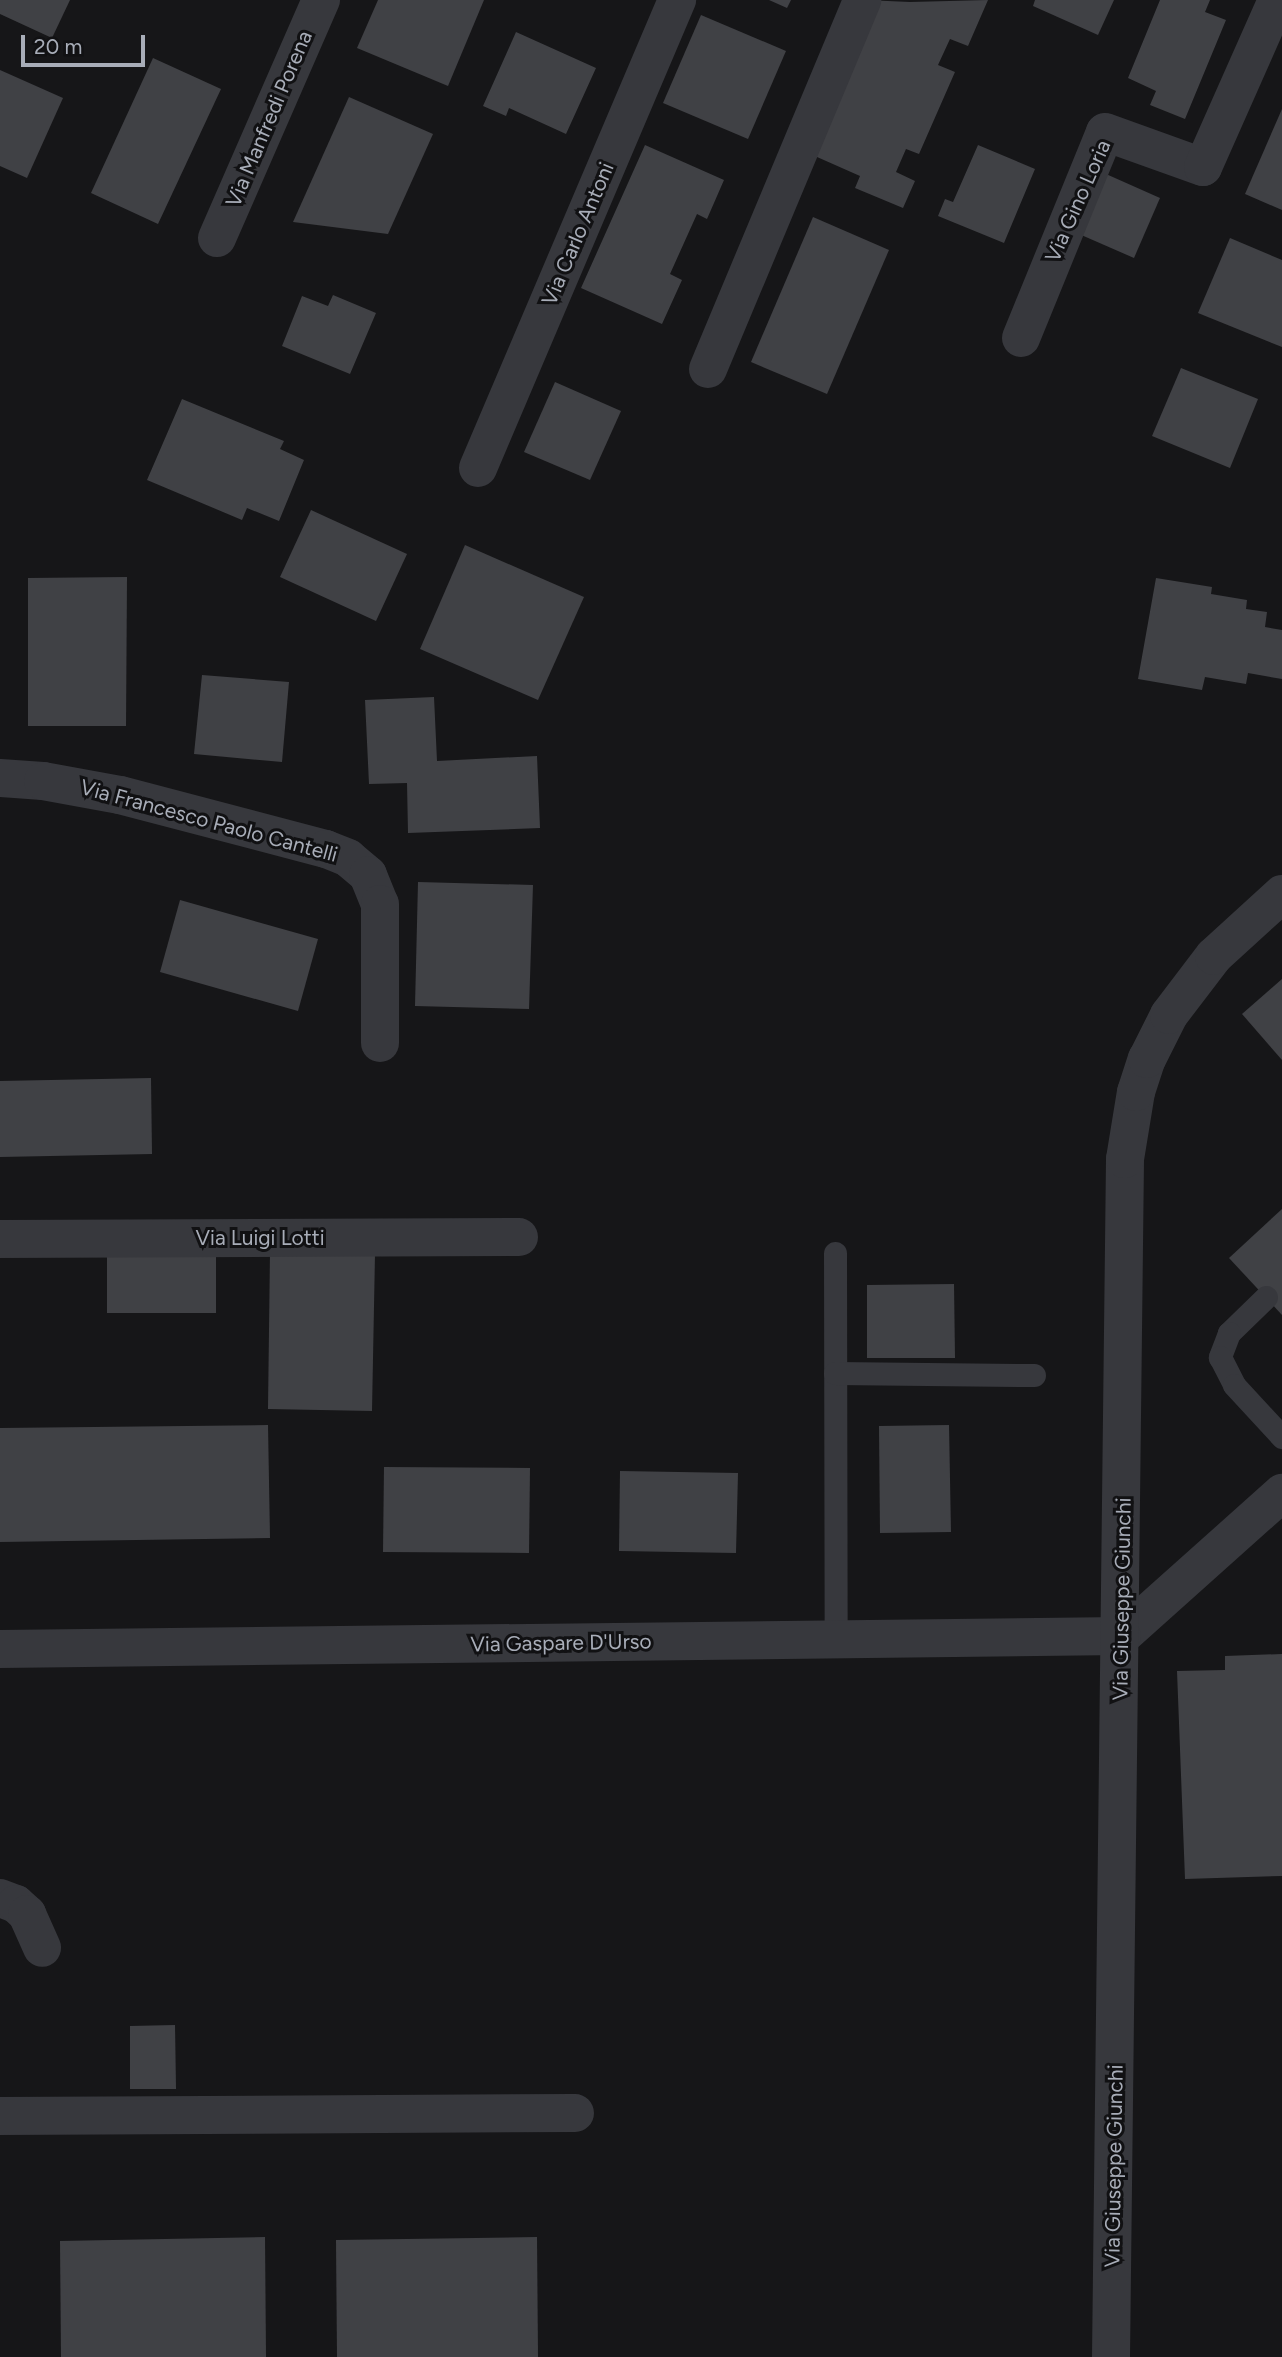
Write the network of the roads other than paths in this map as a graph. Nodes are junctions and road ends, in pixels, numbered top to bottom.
1 (321, 0) edge
2 (677, 0) edge
3 (862, 0) edge
4 (1277, 0) edge
5 (217, 238) dead end
6 (1021, 338) dead end
7 (708, 369) dead end
8 (478, 468) dead end
9 (0, 778) edge
10 (1282, 894) edge
11 (380, 1042) dead end
12 (519, 1237) dead end
13 (0, 1239) edge
14 (835, 1253) dead end
15 (1266, 1297) dead end
16 (835, 1373) junction
17 (1034, 1375) dead end
18 (1282, 1437) edge
19 (1282, 1493) edge
20 (1122, 1636) junction
21 (836, 1640) junction
22 (0, 1649) edge
23 (0, 1898) edge
24 (42, 1948) dead end
25 (576, 2113) dead end
26 (0, 2116) edge
27 (1111, 2357) edge

1 - 5 street, Via Manfredi Porena
2 - 8 street, Via Carlo Antoni
3 - 7 street
4 - 6 street, Via Gino Loria
9 - 11 street, Via Francesco Paolo Cantelli
10 - 20 street, Via Giuseppe Giunchi
12 - 13 street, Via Luigi Lotti
14 - 16 lane
15 - 18 lane
16 - 17 lane
16 - 21 lane
19 - 20 street
20 - 21 street, Via Gaspare D'Urso
20 - 27 street, Via Giuseppe Giunchi
21 - 22 street, Via Gaspare D'Urso
23 - 24 street
25 - 26 street

